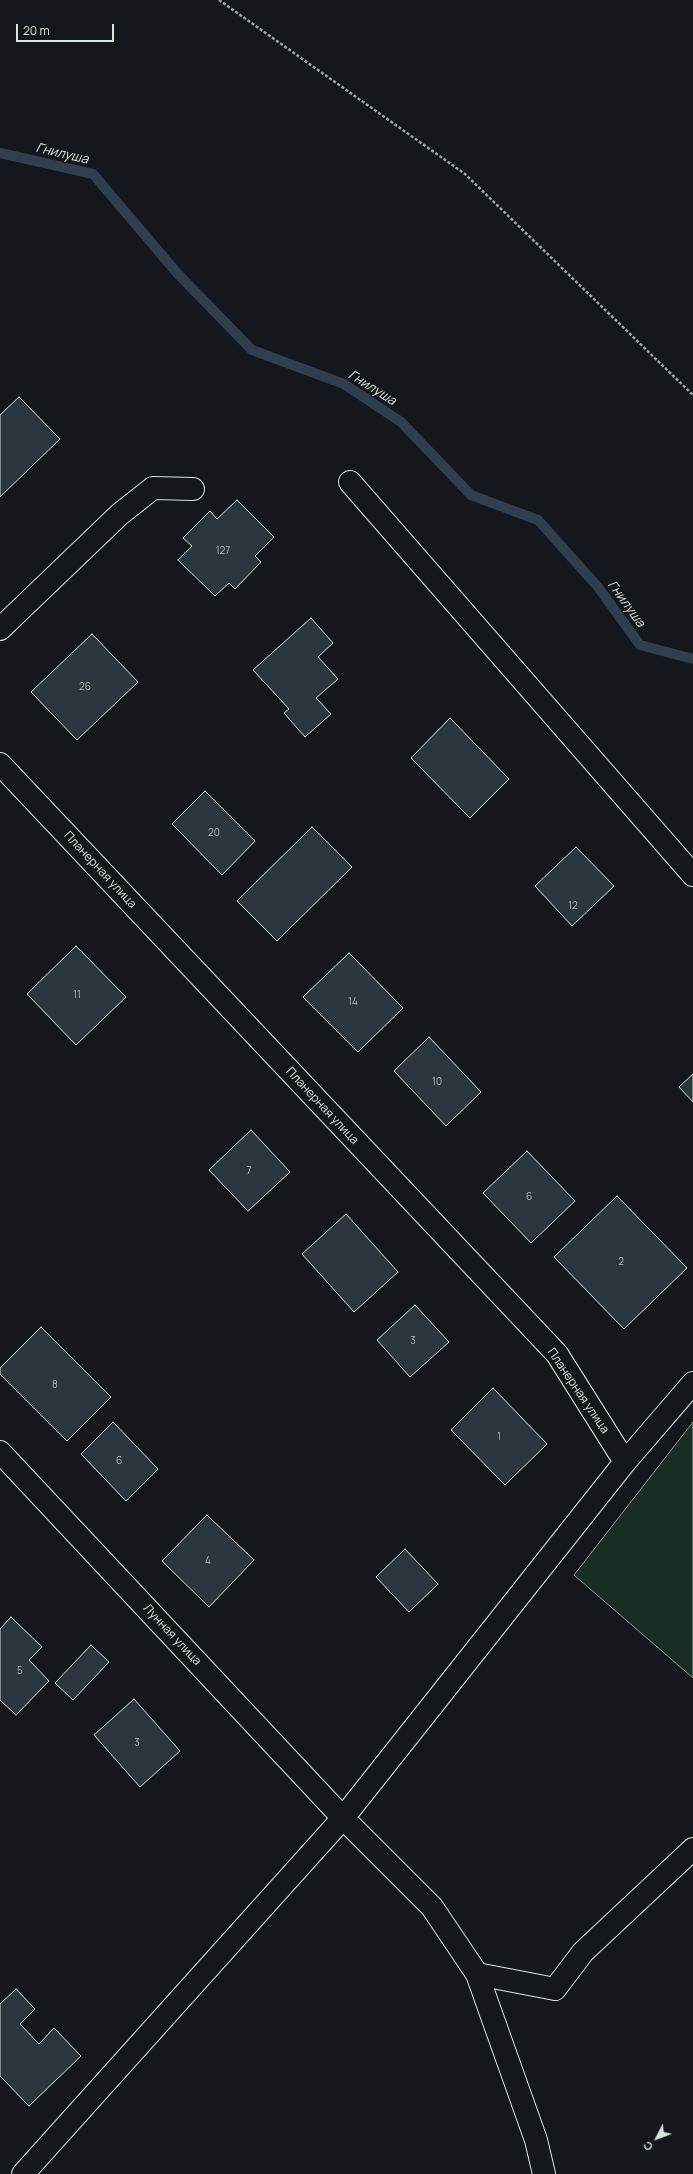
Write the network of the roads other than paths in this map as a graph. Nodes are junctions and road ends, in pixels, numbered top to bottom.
1 (350, 482) dead end
2 (193, 489) dead end
3 (0, 629) edge
4 (0, 764) edge
5 (693, 875) edge
6 (693, 1383) edge
7 (0, 1452) edge
8 (625, 1462) junction
9 (343, 1818) junction
10 (693, 1849) edge
11 (477, 1974) junction
12 (23, 2174) edge
13 (544, 2174) edge

1 - 5 street
2 - 3 street
4 - 8 street, Планерная улица
6 - 8 street
7 - 9 street, Лунная улица
8 - 9 street
9 - 11 street, Лунная улица
9 - 12 street
10 - 11 street
11 - 13 street, Лунная улица

